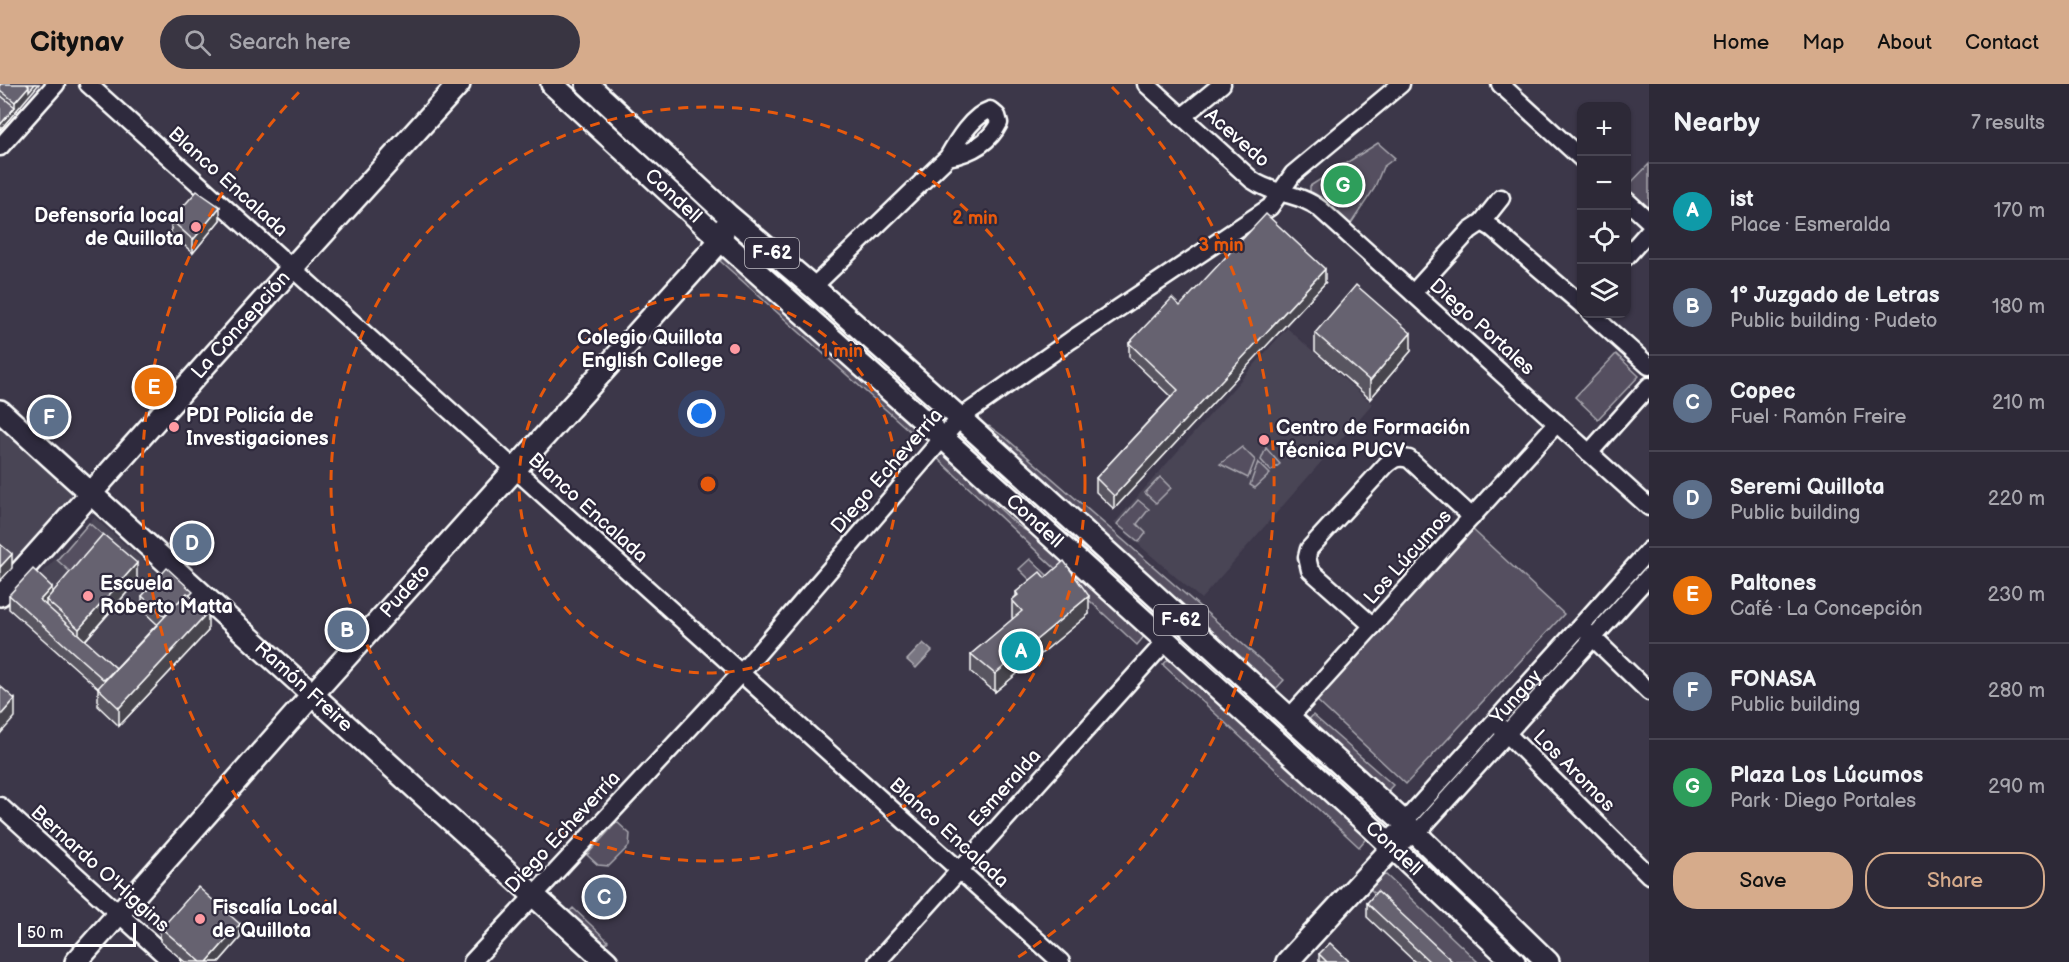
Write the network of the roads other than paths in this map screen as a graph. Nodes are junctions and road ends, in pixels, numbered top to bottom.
1 (56, 84) edge
2 (88, 84) edge
3 (459, 84) edge
4 (552, 84) edge
5 (587, 84) edge
6 (1146, 84) edge
7 (1222, 84) edge
8 (1401, 84) edge
9 (1500, 84) edge
10 (1182, 117) junction
11 (0, 147) edge
12 (1578, 156) edge
13 (948, 157) dead end
14 (1279, 192) junction
15 (1502, 198) dead end
16 (1631, 204) edge
17 (728, 215) junction
18 (1649, 220) edge
19 (1482, 222) junction
20 (1649, 231) edge
21 (721, 240) junction
22 (1631, 251) edge
23 (291, 268) junction
24 (813, 287) junction
25 (1413, 293) junction
26 (1577, 302) edge
27 (1595, 318) edge
28 (1649, 366) edge
29 (1649, 386) edge
30 (0, 411) edge
31 (960, 418) junction
32 (1557, 423) junction
33 (943, 438) junction
34 (1589, 453) junction
35 (515, 469) junction
36 (92, 494) junction
37 (1649, 507) edge
38 (1472, 517) junction
39 (1649, 550) edge
40 (1649, 576) edge
41 (0, 595) edge
42 (1373, 626) junction
43 (1581, 626) junction
44 (1593, 638) junction
45 (1165, 642) junction
46 (741, 673) junction
47 (1649, 692) edge
48 (312, 695) junction
49 (1289, 718) junction
50 (1494, 721) junction
51 (1507, 733) junction
52 (0, 806) edge
53 (1410, 828) junction
54 (1392, 848) junction
55 (959, 870) junction
56 (1649, 875) edge
57 (533, 894) junction
58 (119, 914) junction
59 (76, 962) edge
60 (172, 962) edge
61 (472, 962) edge
62 (607, 962) edge
63 (877, 962) edge
64 (1061, 962) edge
65 (1287, 962) edge
66 (1514, 962) edge
67 (1548, 962) edge

1 - 11 street
2 - 23 street, Blanco Encalada
3 - 23 main road, La Concepción
4 - 21 main road, Condell / F-62
5 - 17 main road, Condell / F-62
6 - 10 street, Acevedo
7 - 10 street
8 - 14 street, Diego Echeverría
9 - 12 street
10 - 14 street, Acevedo
13 - 24 street
14 - 25 street, Diego Portales
14 - 31 street, Diego Echeverría
15 - 19 street
16 - 18 street
17 - 21 main road, Pudeto
17 - 24 main road, Condell / F-62
19 - 25 street
19 - 26 street
20 - 22 street
21 - 33 main road, Condell / F-62
21 - 35 main road, Pudeto
23 - 35 street, Blanco Encalada
23 - 36 main road, La Concepción
24 - 31 main road, Condell / F-62
25 - 32 street, Diego Portales
27 - 28 street
29 - 34 street
30 - 36 main road, Ramón Freire
31 - 33 street, Diego Echeverría
31 - 49 main road, Condell / F-62
32 - 34 street, Diego Portales
32 - 38 street, Los Lúcumos
33 - 45 main road, Condell / F-62
33 - 46 street, Diego Echeverría
34 - 37 street, Diego Portales
35 - 46 street, Blanco Encalada
35 - 48 main road, Pudeto
36 - 41 main road, La Concepción
36 - 48 main road, Ramón Freire
38 - 42 street, Los Lúcumos
38 - 42 street
39 - 43 street, Yungay
40 - 44 street, Yungay
42 - 49 street, Los Lúcumos
43 - 44 street
43 - 50 street, Yungay
44 - 47 street
44 - 51 street, Yungay
45 - 54 main road, Condell / F-62
45 - 55 street, Esmeralda
46 - 55 street, Blanco Encalada
46 - 57 street, Diego Echeverría
48 - 57 main road, Ramón Freire
48 - 58 main road, Pudeto
49 - 53 main road, Condell / F-62
50 - 51 street, Los Aromos
50 - 53 street, Yungay
51 - 53 street, Yungay
51 - 56 street, Los Aromos
52 - 58 street, Bernardo O'Higgins
53 - 54 main road, Yungay
53 - 67 main road, Condell / F-62
54 - 65 main road, Yungay
54 - 66 main road, Condell / F-62
55 - 63 street, Esmeralda
55 - 64 street, Blanco Encalada
57 - 61 street, Diego Echeverría
57 - 62 main road, Ramón Freire
58 - 59 main road, Pudeto
58 - 60 street, Bernardo O'Higgins

